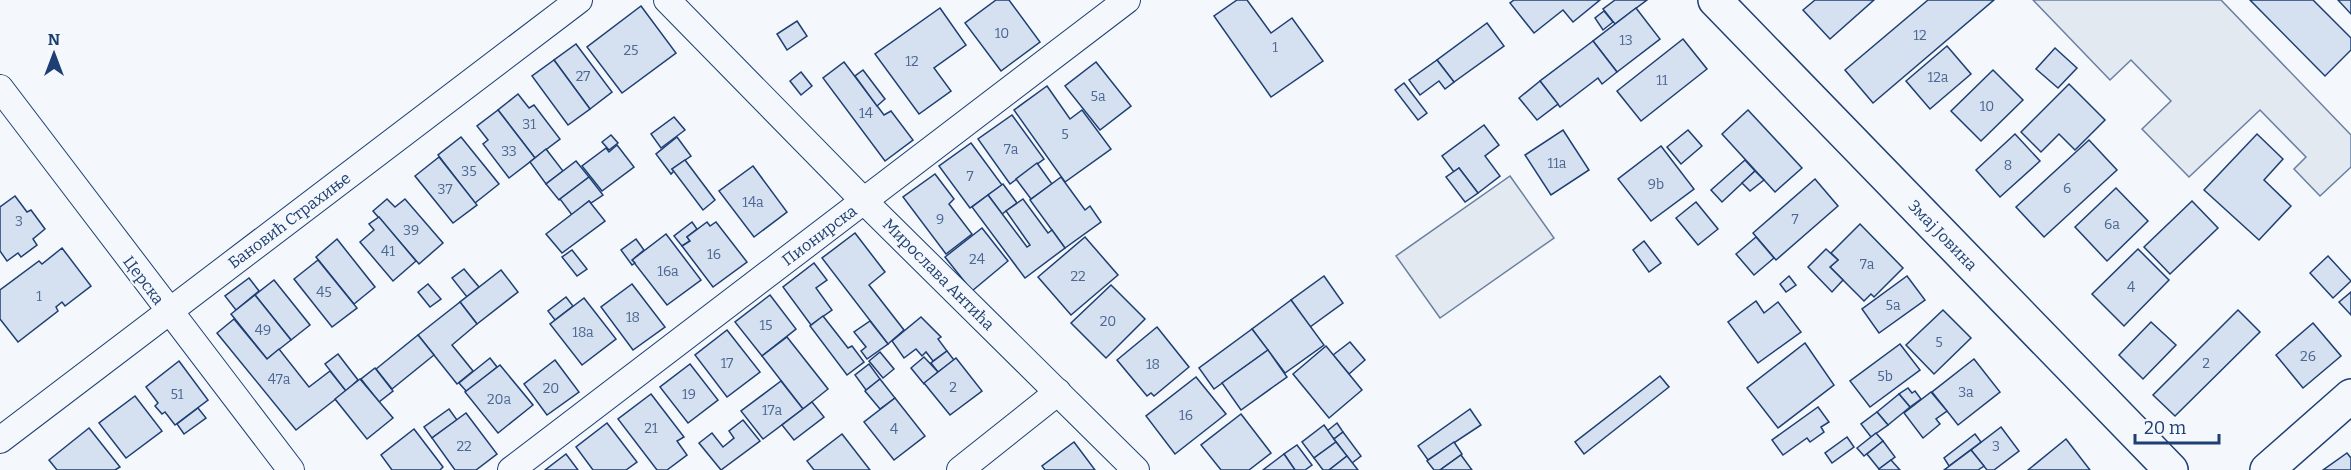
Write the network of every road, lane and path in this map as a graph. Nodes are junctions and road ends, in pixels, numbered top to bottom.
1 (579, 0) edge
2 (667, 0) edge
3 (1127, 0) edge
4 (1715, 0) edge
5 (0, 88) edge
6 (864, 201) junction
7 (168, 312) junction
8 (1058, 392) junction
9 (2351, 396) edge
10 (0, 440) edge
11 (291, 470) edge
12 (511, 470) edge
13 (960, 470) edge
14 (1136, 470) edge
15 (2171, 470) edge
16 (2267, 470) edge

1 - 7 street, Бановић Страхиње
2 - 6 street, Мирослава Антића
3 - 6 street, Пионирска
4 - 15 street, Змај Јовина
5 - 7 street, Церска
6 - 8 street, Мирослава Антића
6 - 12 street, Пионирска
7 - 10 street, Бановић Страхиње
7 - 11 street, Церска
8 - 13 street
8 - 14 street, Мирослава Антића
9 - 16 street

